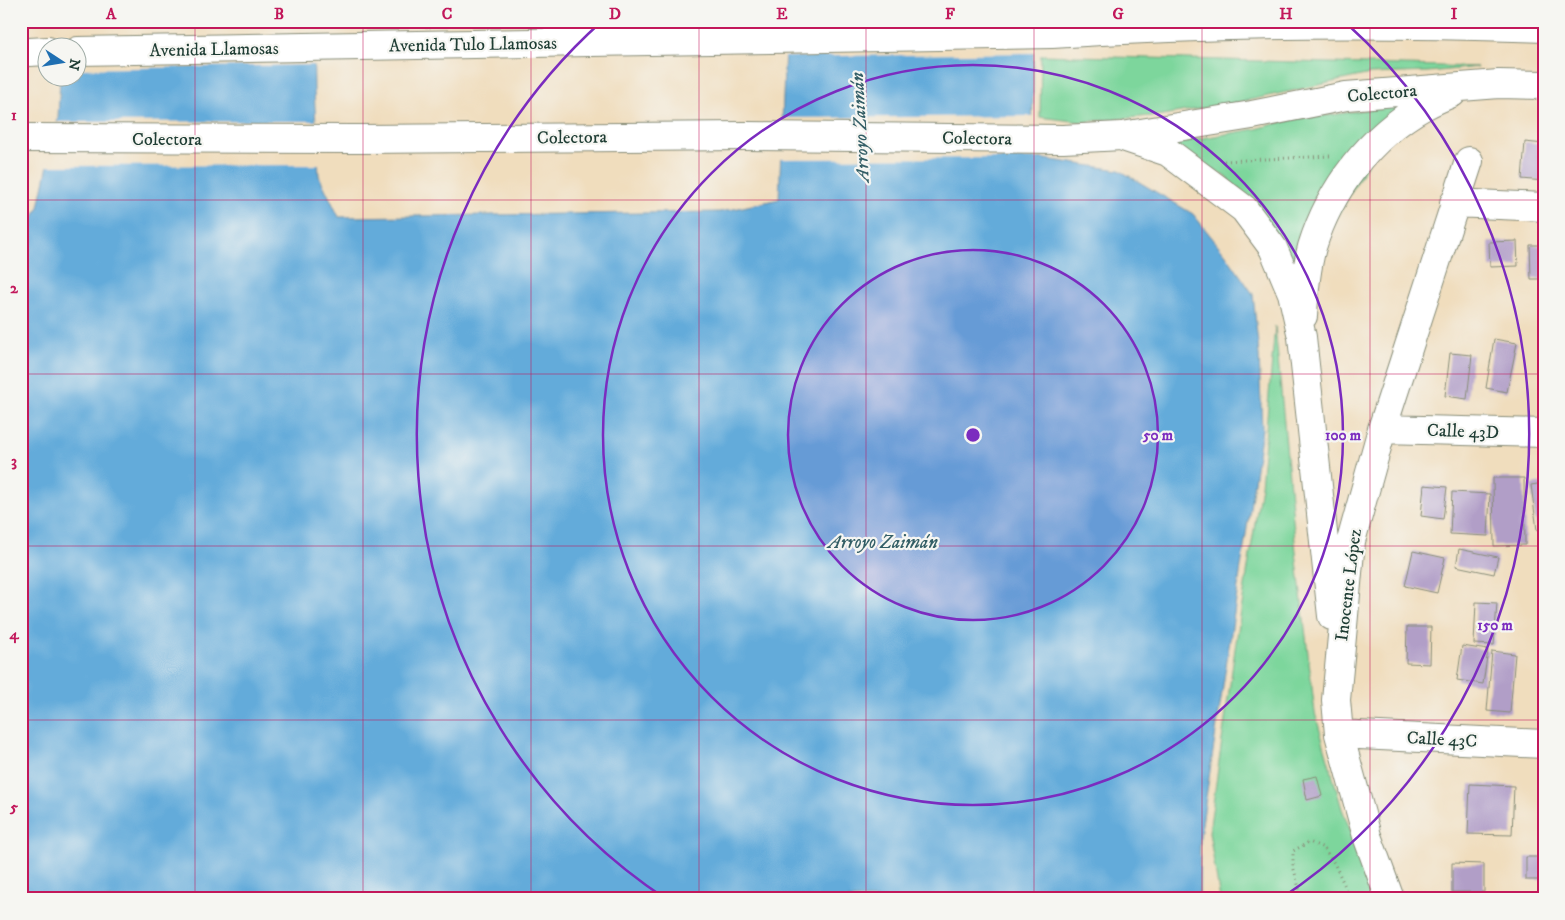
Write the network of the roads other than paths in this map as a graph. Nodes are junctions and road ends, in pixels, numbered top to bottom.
1 (1544, 28) edge
2 (350, 46) joint
3 (88, 51) edge
4 (1544, 85) edge
5 (1465, 87) junction
6 (1122, 136) junction
7 (27, 138) edge
8 (1469, 160) dead end
9 (1454, 204) junction
10 (1544, 207) edge
11 (1302, 337) junction
12 (1382, 428) junction
13 (1544, 433) edge
14 (1338, 674) junction
15 (1339, 734) junction
16 (1544, 744) edge
17 (1390, 899) edge

1 - 2 street, Avenida Tulo Llamosas
2 - 3 street, Avenida Llamosas
4 - 5 street, Colectora
5 - 6 street, Colectora
5 - 11 street, Colectora
6 - 7 street, Colectora
6 - 11 street, Colectora
8 - 9 street, Inocente López
9 - 10 street
9 - 12 street, Inocente López
11 - 14 street
12 - 13 street, Calle 43D
12 - 14 street, Inocente López
14 - 15 street, Inocente López
15 - 16 street, Calle 43C
15 - 17 street, Inocente López

